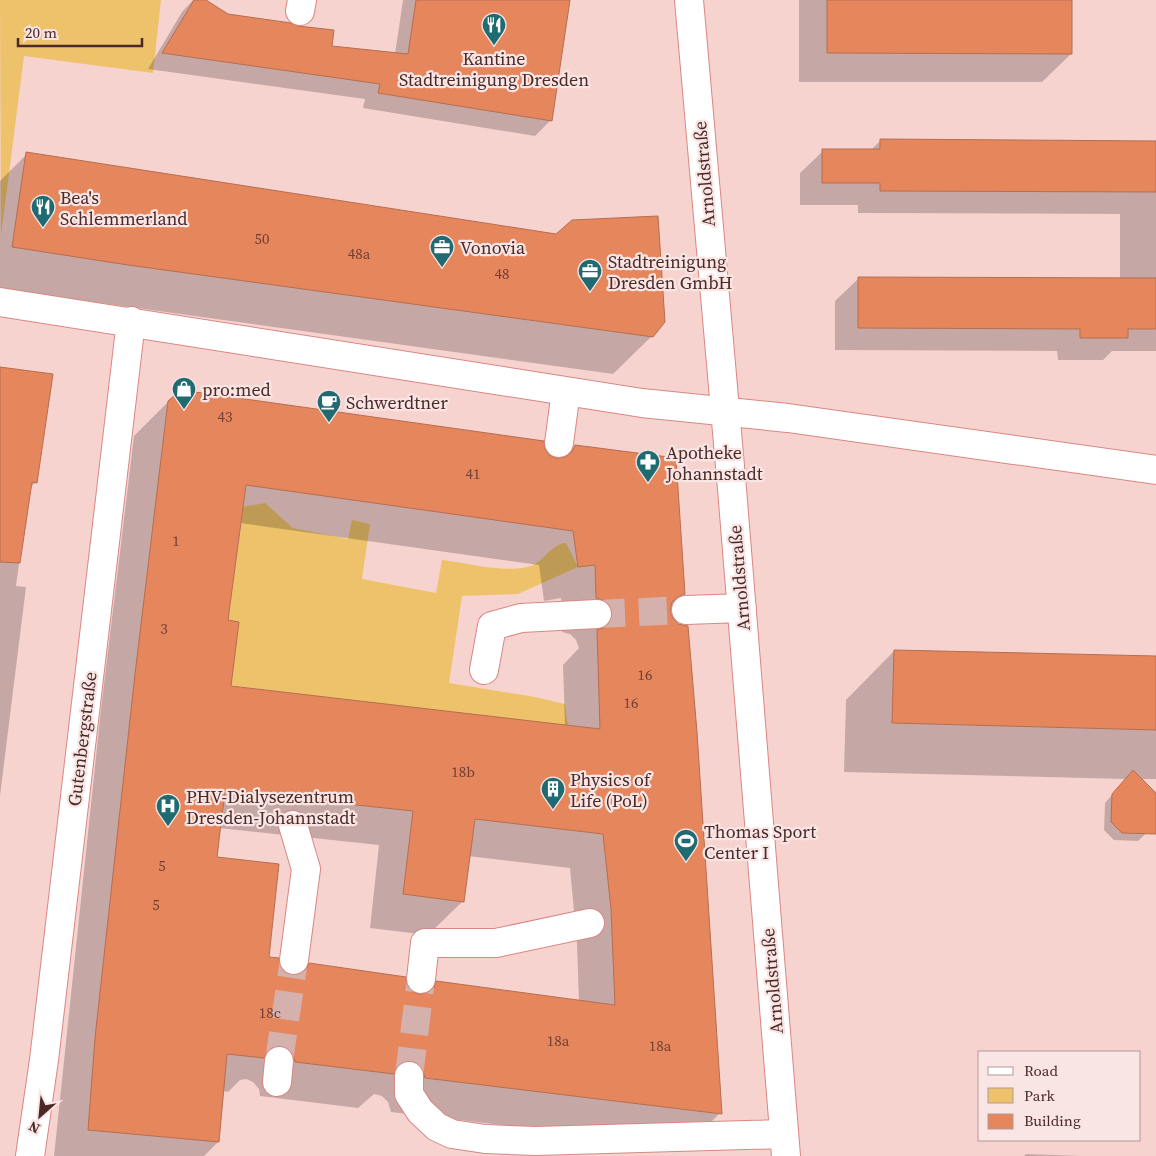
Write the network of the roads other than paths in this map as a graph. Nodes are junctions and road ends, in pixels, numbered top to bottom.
1 (689, 0) edge
2 (0, 302) edge
3 (131, 321) junction
4 (566, 391) junction
5 (724, 412) junction
6 (558, 443) dead end
7 (1156, 470) edge
8 (742, 608) junction
9 (686, 610) tunnel mouth
10 (597, 614) tunnel mouth
11 (484, 670) dead end
12 (294, 825) dead end
13 (590, 923) dead end
14 (294, 960) tunnel mouth
15 (421, 979) tunnel mouth
16 (409, 1076) tunnel mouth
17 (785, 1145) edge
18 (30, 1156) edge

1 - 5 street, Arnoldstraße
2 - 3 street
3 - 4 street
3 - 18 street, Gutenbergstraße
4 - 5 street
4 - 6 street
5 - 7 street
5 - 8 street, Arnoldstraße
8 - 9 street
8 - 17 street, Arnoldstraße
10 - 11 street
12 - 14 street
13 - 15 street
16 - 17 street

